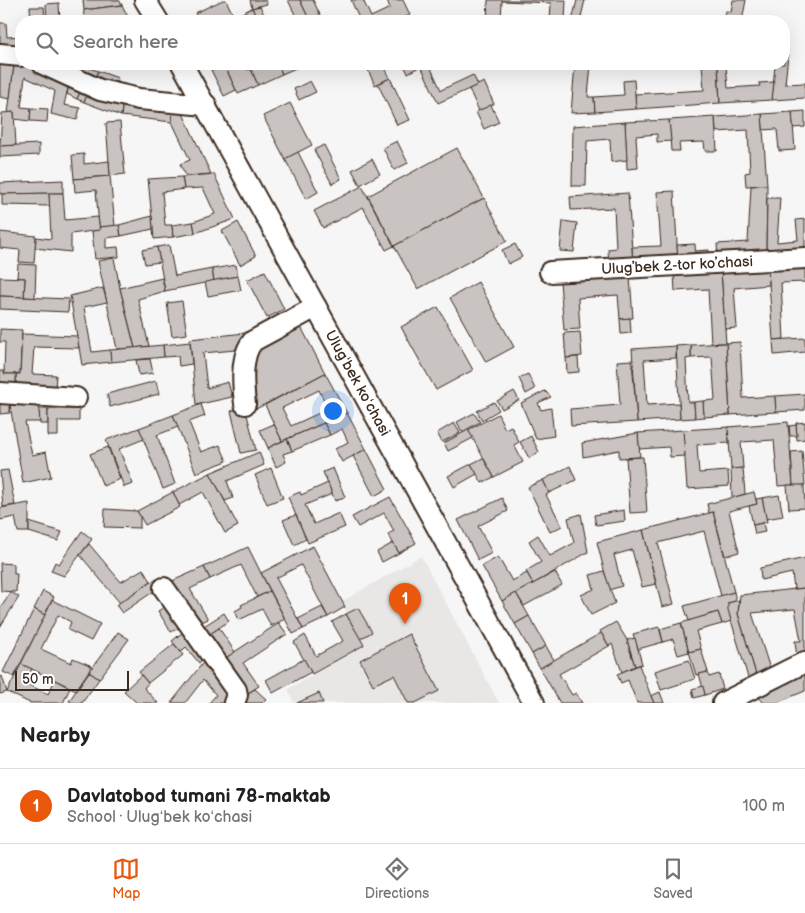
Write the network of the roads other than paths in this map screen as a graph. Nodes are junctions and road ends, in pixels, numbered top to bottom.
1 (145, 0) edge
2 (154, 15) edge
3 (0, 54) edge
4 (15, 55) edge
5 (56, 70) edge
6 (186, 70) edge
7 (206, 105) junction
8 (805, 258) edge
9 (550, 272) dead end
10 (316, 306) junction
11 (0, 393) edge
12 (76, 398) dead end
13 (245, 404) dead end
14 (164, 588) dead end
15 (805, 662) edge
16 (234, 703) edge
17 (534, 703) edge
18 (723, 703) edge

1 - 2 street
3 - 4 street
5 - 7 street
6 - 7 street, Ulugʻbek koʻchasi
7 - 10 street, Ulugʻbek koʻchasi
8 - 9 street, Ulugʼbek 2-tor koʼchasi
10 - 13 street
10 - 17 street, Ulugʻbek koʻchasi
11 - 12 street
14 - 16 street
15 - 18 street

